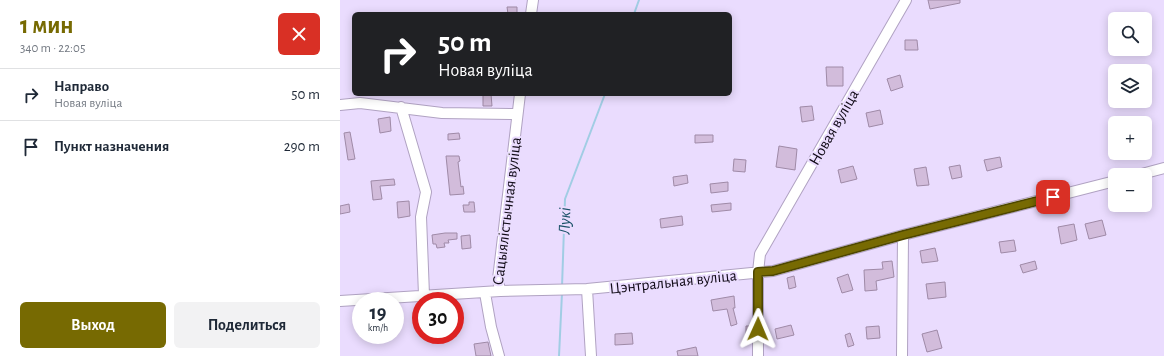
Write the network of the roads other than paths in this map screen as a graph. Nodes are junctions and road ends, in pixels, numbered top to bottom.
1 (533, 0) edge
2 (906, 0) edge
3 (531, 12) edge
4 (520, 96) edge
5 (340, 105) edge
6 (400, 107) junction
7 (517, 114) junction
8 (1164, 168) edge
9 (1152, 171) edge
10 (1108, 183) edge
11 (903, 235) junction
12 (758, 272) junction
13 (587, 290) junction
14 (500, 291) junction
15 (424, 292) edge
16 (485, 293) junction
17 (464, 294) edge
18 (412, 296) edge
19 (340, 301) edge
20 (499, 356) edge
21 (592, 356) edge
22 (758, 356) edge
23 (902, 356) edge

1 - 3 street
2 - 12 street, Новая вуліца
4 - 7 street, Сацыялістычная вуліца
5 - 6 street
6 - 7 street
6 - 15 street
7 - 14 street, Сацыялістычная вуліца
8 - 9 street
10 - 11 street
11 - 12 street
11 - 23 street
12 - 13 street, Цэнтральная вуліца
12 - 22 street, Цэнтральная вуліца
13 - 14 street, Цэнтральная вуліца
13 - 21 street
14 - 16 street, Сацыялістычная вуліца
16 - 17 street, Сацыялістычная вуліца
16 - 20 street
18 - 19 street, Сацыялістычная вуліца

